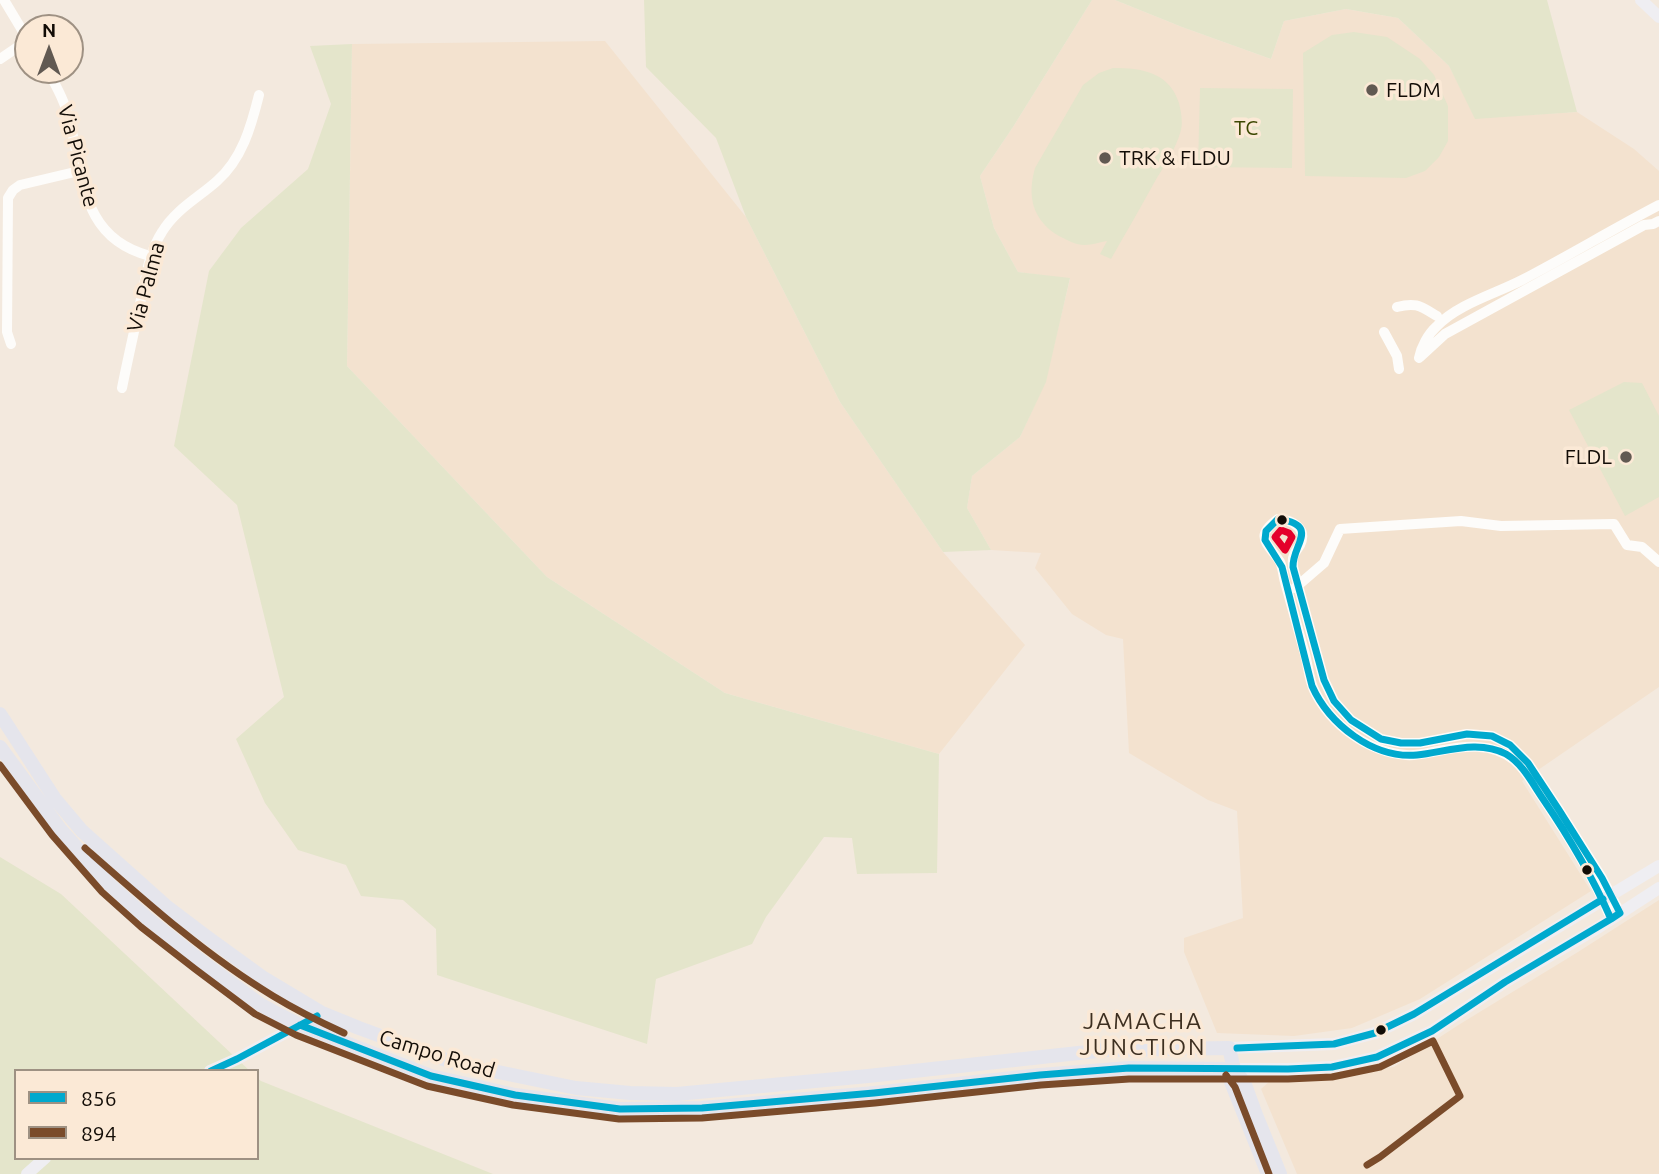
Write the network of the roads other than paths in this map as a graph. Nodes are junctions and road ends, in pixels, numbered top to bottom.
1 (4, 0) edge
2 (1641, 0) edge
3 (1659, 16) edge
4 (14, 17) edge
5 (55, 84) edge
6 (258, 95) dead end
7 (79, 171) junction
8 (1659, 205) edge
9 (1659, 221) edge
10 (150, 256) junction
11 (1524, 279) junction
12 (1507, 302) junction
13 (1396, 307) dead end
14 (1437, 316) dead end
15 (1384, 332) dead end
16 (11, 344) dead end
17 (1399, 369) dead end
18 (122, 388) dead end
19 (1659, 562) edge
20 (1298, 586) junction
21 (1289, 593) junction
22 (0, 714) edge
23 (0, 747) edge
24 (1659, 866) edge
25 (1659, 888) edge
26 (1607, 896) junction
27 (1616, 916) junction
28 (322, 1013) junction
29 (300, 1025) junction
30 (1229, 1048) junction
31 (883, 1065) dead end
32 (952, 1068) junction
33 (214, 1069) edge
34 (1234, 1069) junction
35 (43, 1160) edge
36 (27, 1174) edge
37 (1268, 1174) edge
38 (1280, 1174) edge

1 - 4 street
2 - 3 main road
5 - 7 street, Via Picante
6 - 10 street, Via Palma
7 - 10 street, Via Picante
7 - 16 street
8 - 11 street
9 - 12 street
10 - 18 street, Via Palma
11 - 12 street
11 - 12 street
13 - 14 street
15 - 17 street
19 - 20 street
20 - 21 street
20 - 21 street
20 - 26 street
21 - 26 street
22 - 28 highway, Campo Road
23 - 29 highway, Campo Road
24 - 26 main road
25 - 27 main road
26 - 27 street
26 - 30 main road
27 - 34 main road
28 - 29 main road
28 - 32 highway, Campo Road
29 - 33 main road
29 - 34 highway, Campo Road
30 - 32 highway, Campo Road
30 - 34 highway
31 - 32 highway
34 - 37 highway
34 - 38 highway
35 - 36 main road

